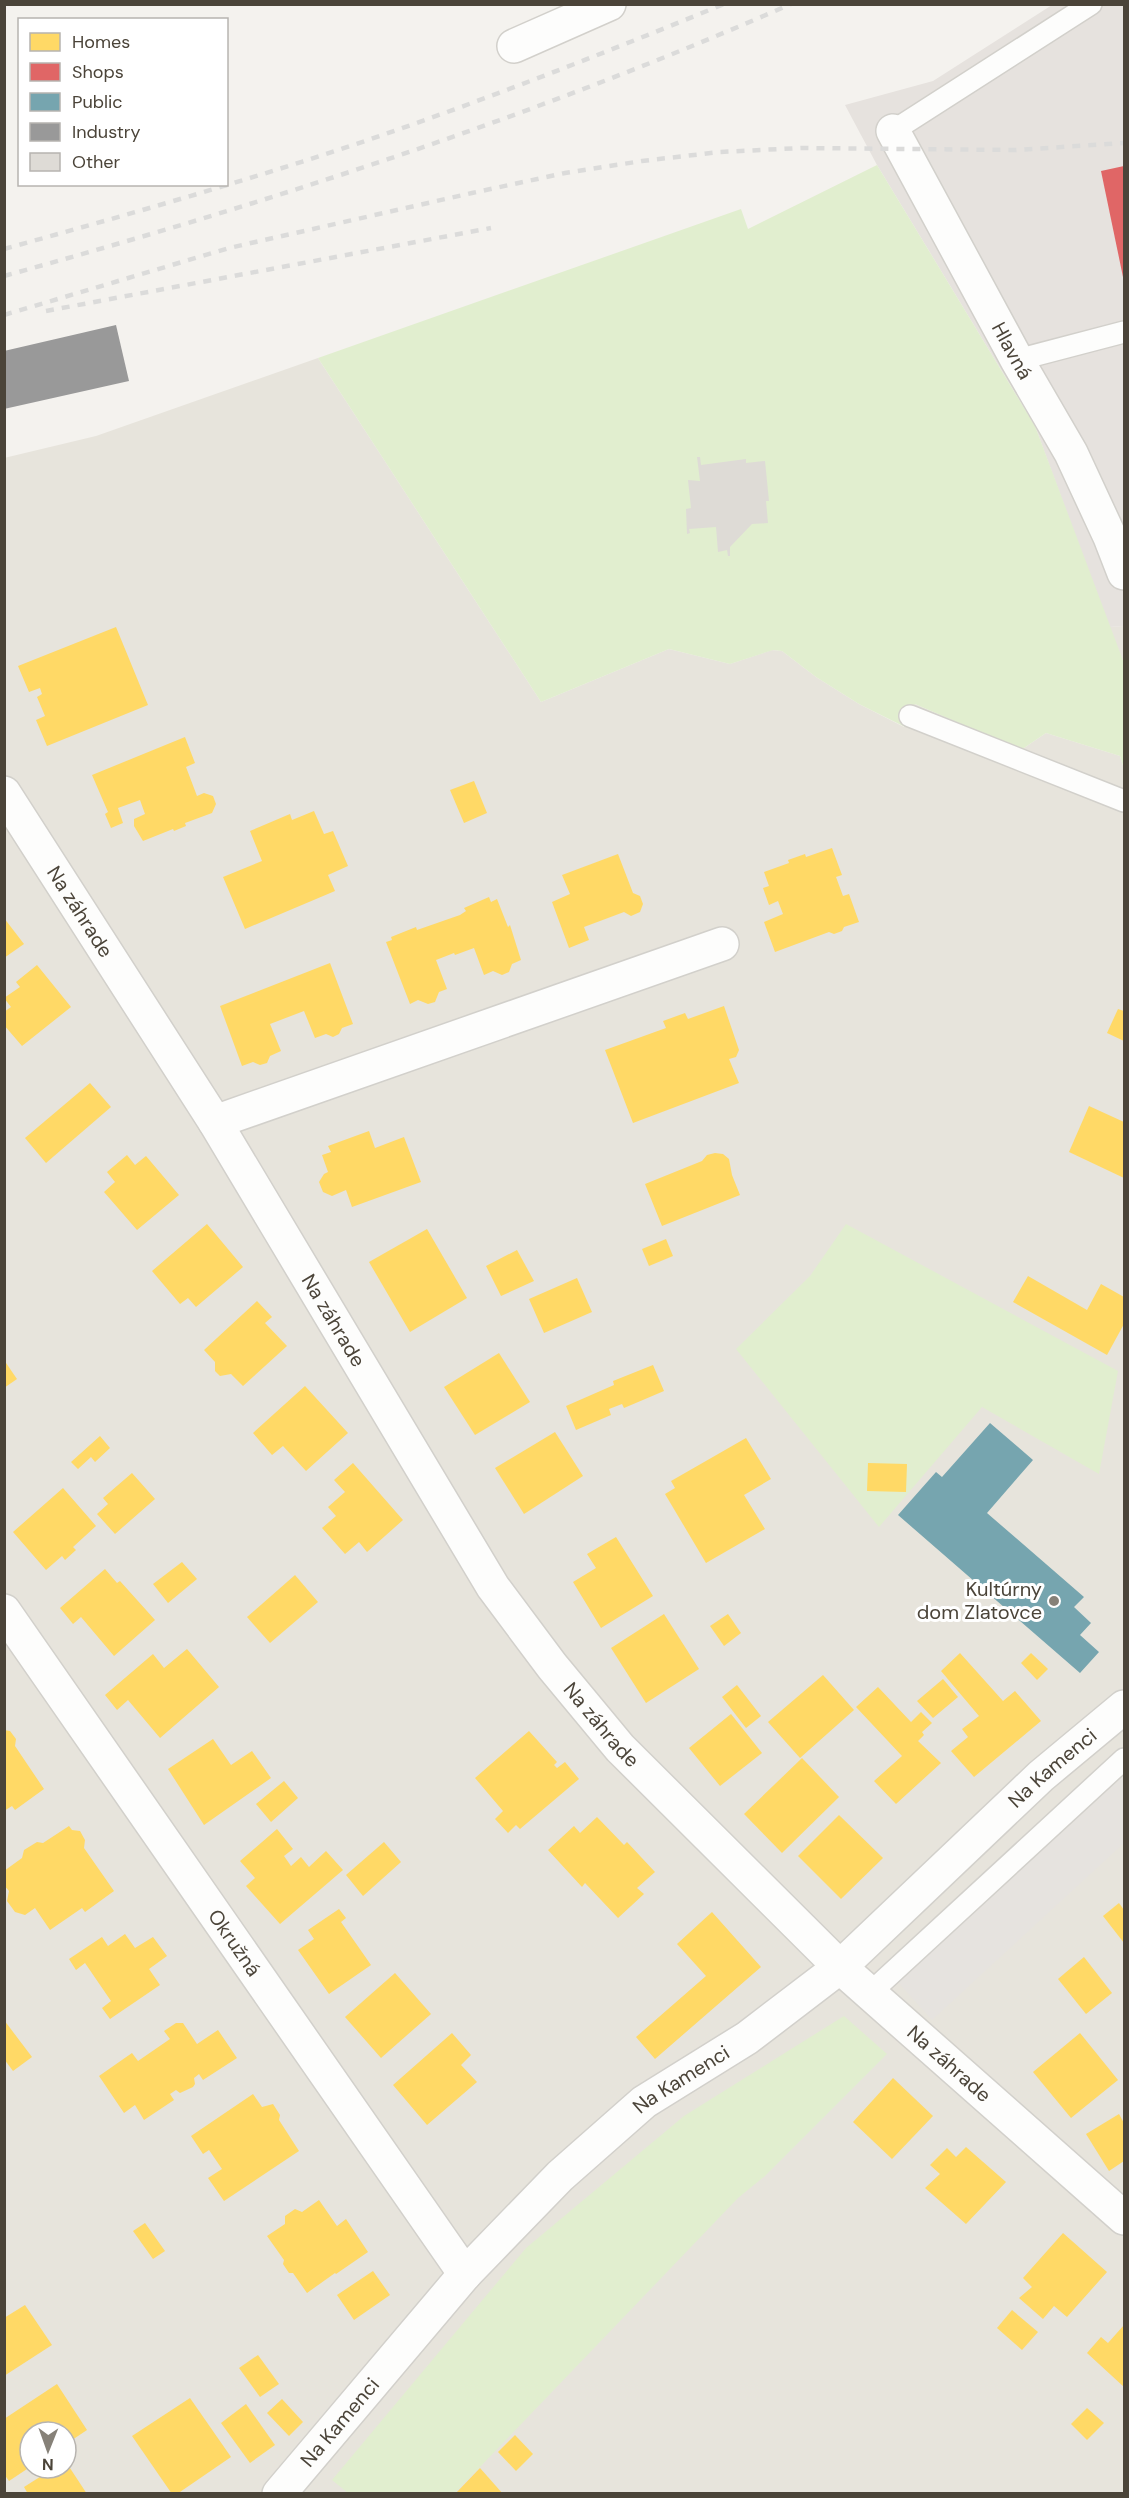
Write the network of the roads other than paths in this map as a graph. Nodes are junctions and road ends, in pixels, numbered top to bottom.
1 (609, 4) edge
2 (1091, 4) edge
3 (514, 46) dead end
4 (893, 131) joint
5 (1125, 332) edge
6 (1017, 360) junction
7 (1117, 535) edge
8 (1125, 573) edge
9 (910, 716) dead end
10 (4, 793) edge
11 (1125, 801) edge
12 (722, 944) dead end
13 (215, 1122) junction
14 (4, 1611) edge
15 (1125, 1707) edge
16 (1125, 1759) edge
17 (840, 1967) junction
18 (870, 1994) junction
19 (1125, 2218) edge
20 (465, 2274) junction
21 (279, 2493) edge

1 - 3 street
2 - 4 lane
4 - 6 street, Hlavná
5 - 6 lane
6 - 7 street, Hlavná
7 - 8 street, Hlavná
9 - 11 lane
10 - 13 street, Na záhrade
12 - 13 street
13 - 17 street, Na záhrade
14 - 20 street, Okružná
15 - 17 street, Na Kamenci
16 - 18 lane
17 - 18 street, Na záhrade
17 - 20 street, Na Kamenci
18 - 19 street, Na záhrade
20 - 21 street, Na Kamenci

